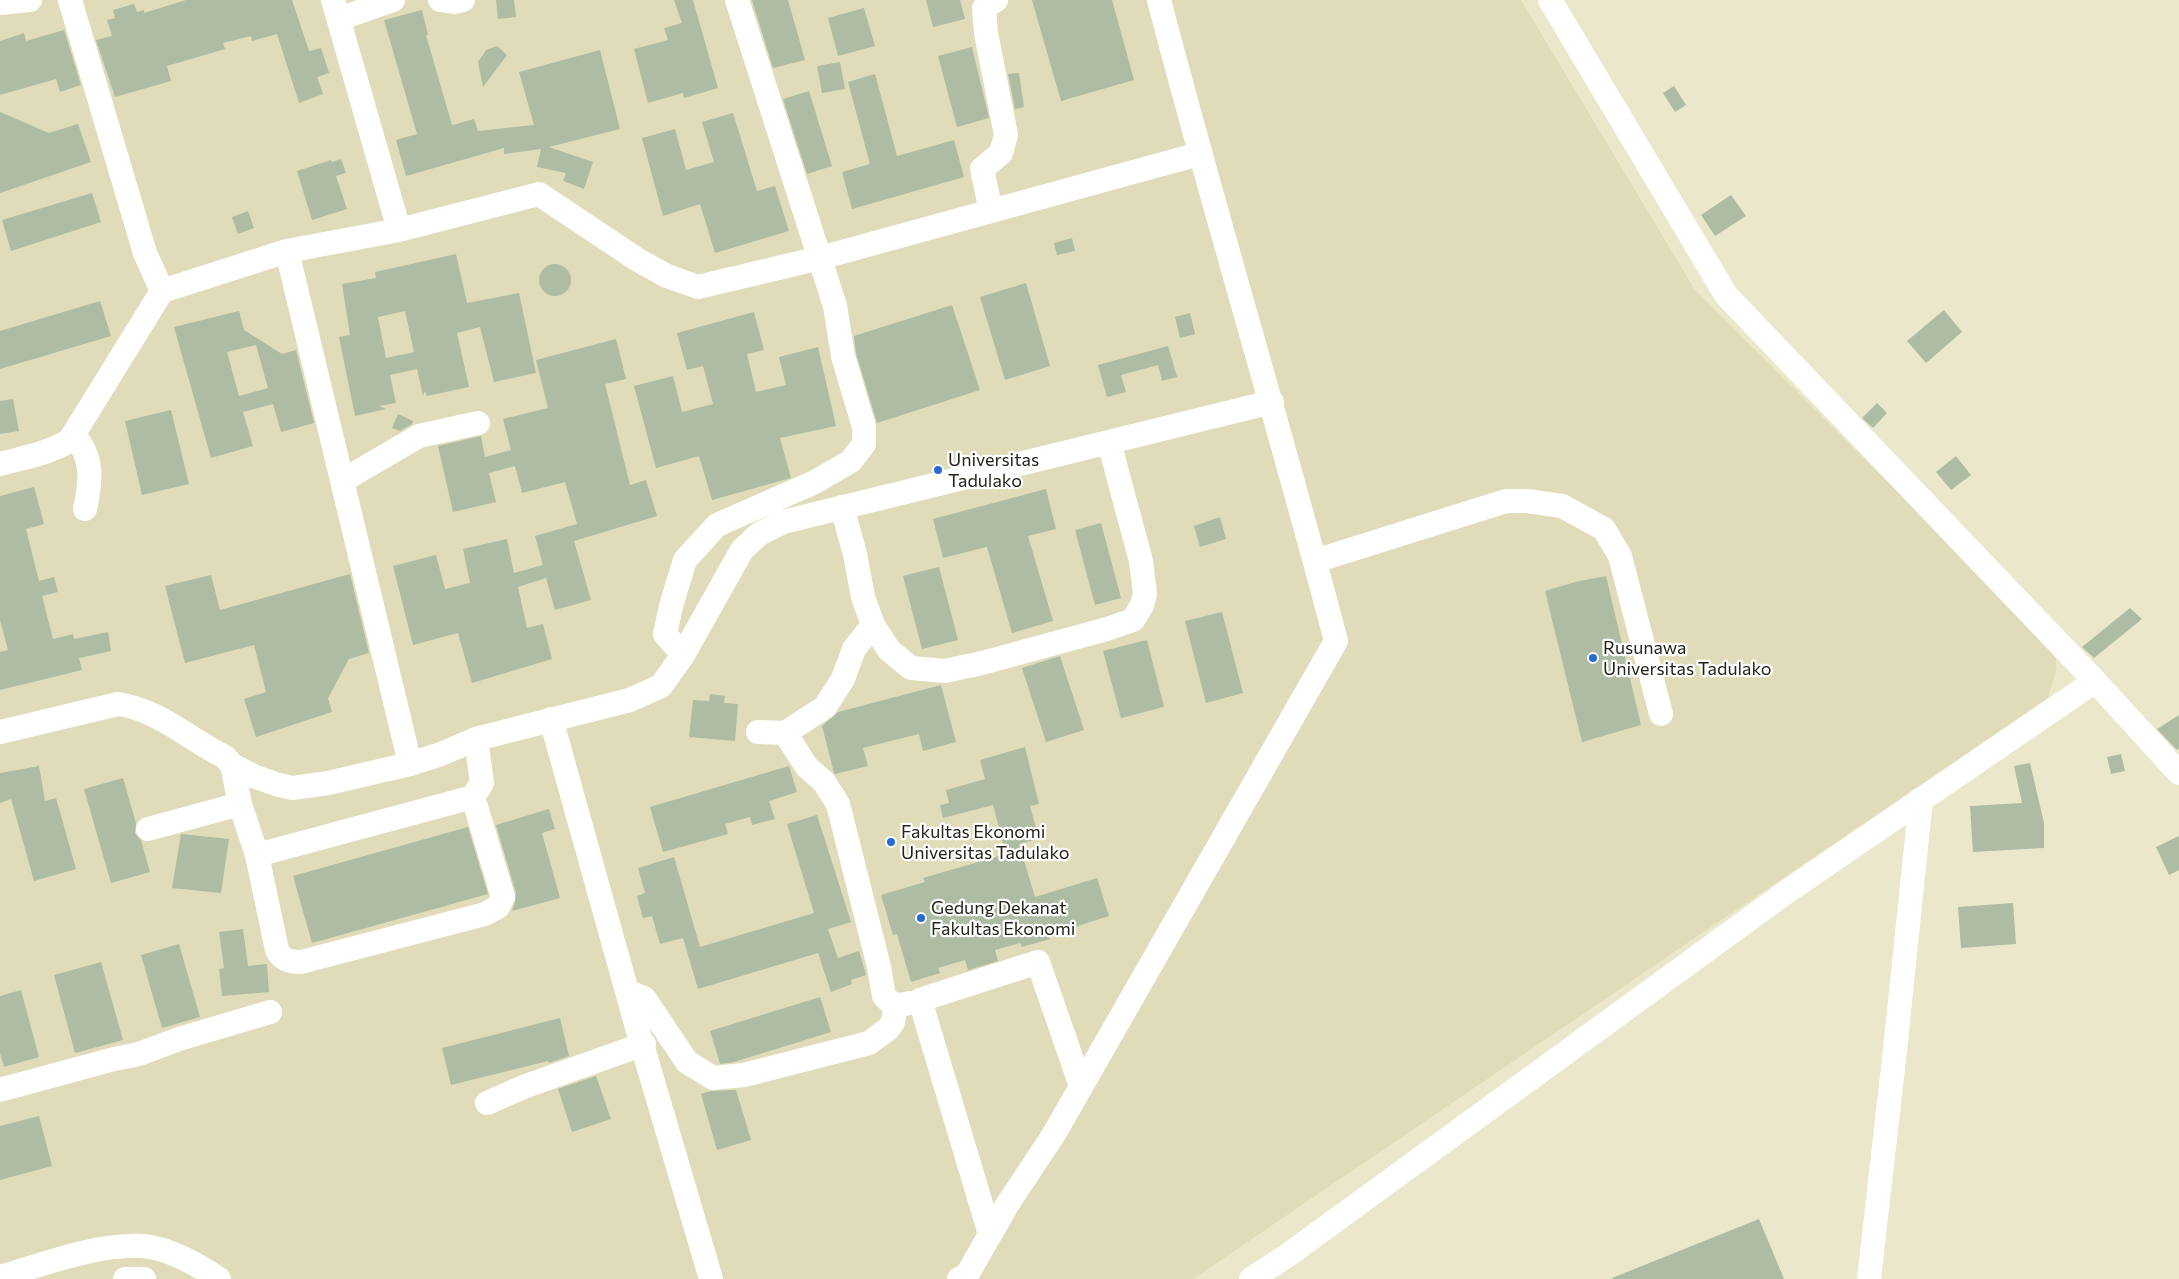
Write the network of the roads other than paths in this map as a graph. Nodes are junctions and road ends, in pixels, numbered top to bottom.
1 (30, 0) edge
2 (70, 0) edge
3 (393, 0) edge
4 (440, 0) edge
5 (463, 0) edge
6 (737, 0) edge
7 (996, 0) edge
8 (1159, 0) edge
9 (1550, 0) edge
10 (0, 3) edge
11 (336, 10) edge
12 (1199, 154) junction
13 (991, 212) junction
14 (398, 230) junction
15 (286, 251) junction
16 (820, 258) junction
17 (162, 291) junction
18 (1272, 402) junction
19 (478, 423) dead end
20 (73, 435) junction
21 (1109, 442) junction
22 (0, 464) edge
23 (342, 482) junction
24 (842, 507) junction
25 (85, 509) dead end
26 (1315, 561) junction
27 (873, 625) junction
28 (683, 655) junction
29 (2095, 681) junction
30 (1661, 714) dead end
31 (551, 719) junction
32 (0, 732) edge
33 (758, 732) dead end
34 (785, 733) junction
35 (476, 739) junction
36 (232, 764) junction
37 (410, 764) junction
38 (2179, 773) edge
39 (473, 797) junction
40 (1921, 799) junction
41 (240, 804) junction
42 (148, 829) dead end
43 (257, 855) junction
44 (628, 992) junction
45 (920, 1000) junction
46 (896, 1004) junction
47 (270, 1012) dead end
48 (644, 1044) junction
49 (1081, 1086) junction
50 (0, 1090) edge
51 (487, 1103) dead end
52 (990, 1234) junction
53 (0, 1276) edge
54 (125, 1279) edge
55 (144, 1279) edge
56 (219, 1279) edge
57 (711, 1279) edge
58 (960, 1279) edge
59 (1250, 1279) edge
60 (1868, 1279) edge

1 - 10 street
2 - 17 street
3 - 11 street
4 - 5 street
6 - 16 street
7 - 13 street
8 - 12 street
9 - 29 street
11 - 14 street
12 - 13 street
12 - 18 street
13 - 16 street
14 - 15 street
14 - 16 street
15 - 17 street
15 - 23 street
16 - 28 street
17 - 20 street
18 - 21 street
18 - 26 street
19 - 23 street
20 - 22 street
20 - 25 street
21 - 24 street
21 - 27 street
23 - 37 street
24 - 27 street
24 - 28 street
26 - 30 street
26 - 49 street
27 - 34 street
28 - 31 street
29 - 38 street
29 - 40 street
31 - 35 street
31 - 44 street
32 - 36 street
33 - 34 street
34 - 46 street
35 - 37 street
35 - 39 street
36 - 37 street
36 - 41 street
39 - 43 street
39 - 43 street
40 - 59 street
40 - 60 street
41 - 42 street
41 - 43 street
44 - 46 street
44 - 48 street
45 - 46 street
45 - 49 street
45 - 52 street
47 - 50 street
48 - 51 street
48 - 57 street
49 - 52 street
52 - 58 street
53 - 56 street
54 - 55 street

